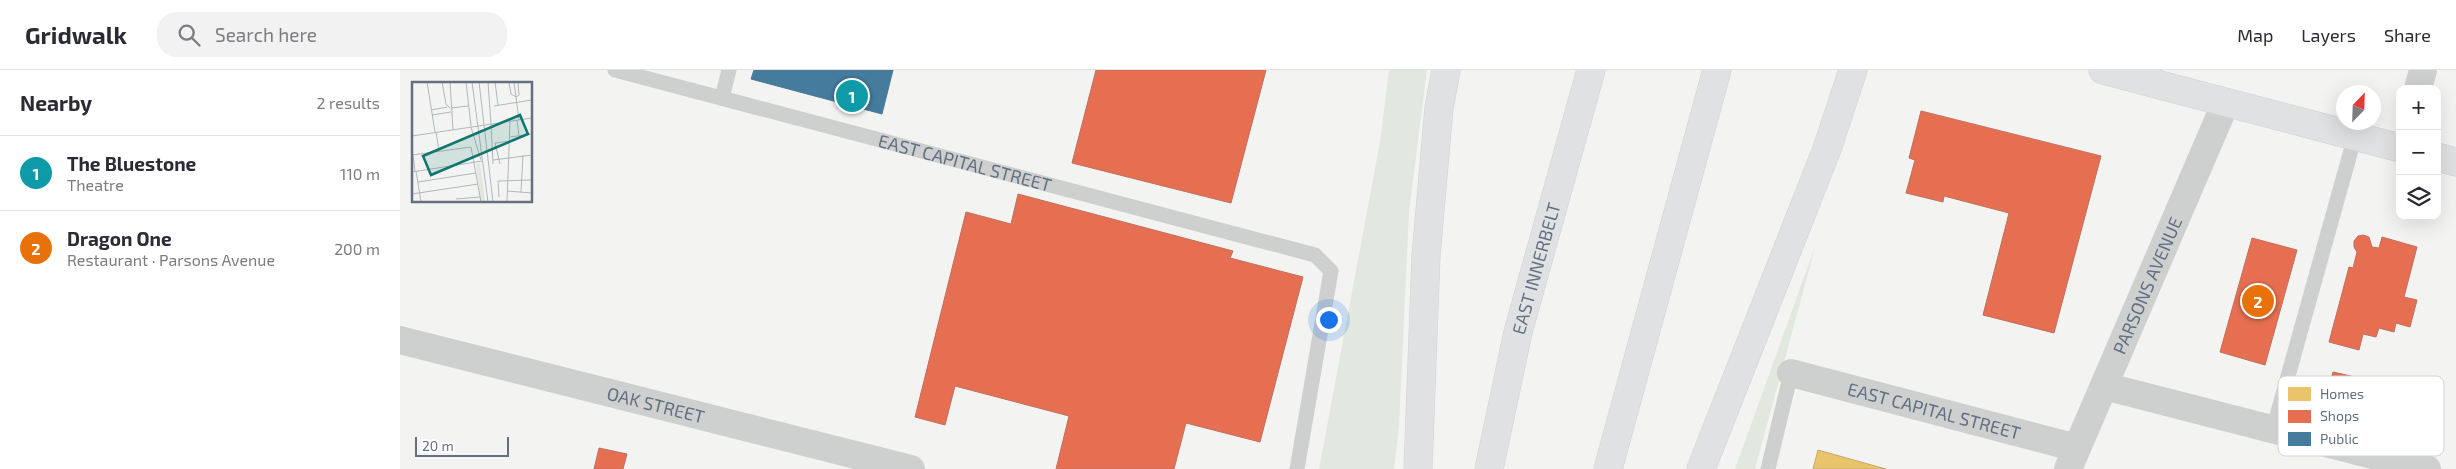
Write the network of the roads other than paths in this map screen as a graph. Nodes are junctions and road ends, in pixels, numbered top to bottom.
1 (616, 70) edge
2 (729, 70) edge
3 (1446, 70) edge
4 (1591, 70) edge
5 (1717, 70) edge
6 (1853, 70) edge
7 (2103, 70) edge
8 (2423, 70) edge
9 (2419, 85) edge
10 (722, 98) junction
11 (2226, 102) junction
12 (2355, 136) junction
13 (2396, 147) edge
14 (2441, 158) edge
15 (2456, 162) edge
16 (400, 340) edge
17 (1791, 373) joint
18 (2288, 376) edge
19 (2104, 386) junction
20 (2278, 414) edge
21 (2274, 430) junction
22 (2278, 431) edge
23 (2376, 456) edge
24 (2072, 458) edge
25 (911, 469) edge
26 (1297, 469) edge
27 (1418, 469) edge
28 (1489, 469) edge
29 (1608, 469) edge
30 (1701, 469) edge
31 (1768, 469) edge
32 (2427, 469) edge

1 - 10 lane, EAST CAPITAL STREET
2 - 10 lane
3 - 27 main road
4 - 28 main road, EAST INNERBELT
5 - 29 main road
6 - 30 main road
7 - 11 main road
8 - 9 street
10 - 26 lane, EAST CAPITAL STREET
11 - 12 main road
11 - 19 street, PARSONS AVENUE
12 - 13 main road
12 - 18 lane
14 - 15 main road
16 - 25 street, OAK STREET
17 - 24 street, EAST CAPITAL STREET
17 - 31 lane
19 - 21 street
19 - 24 street, PARSONS AVENUE
20 - 21 lane
21 - 22 street
23 - 32 street

